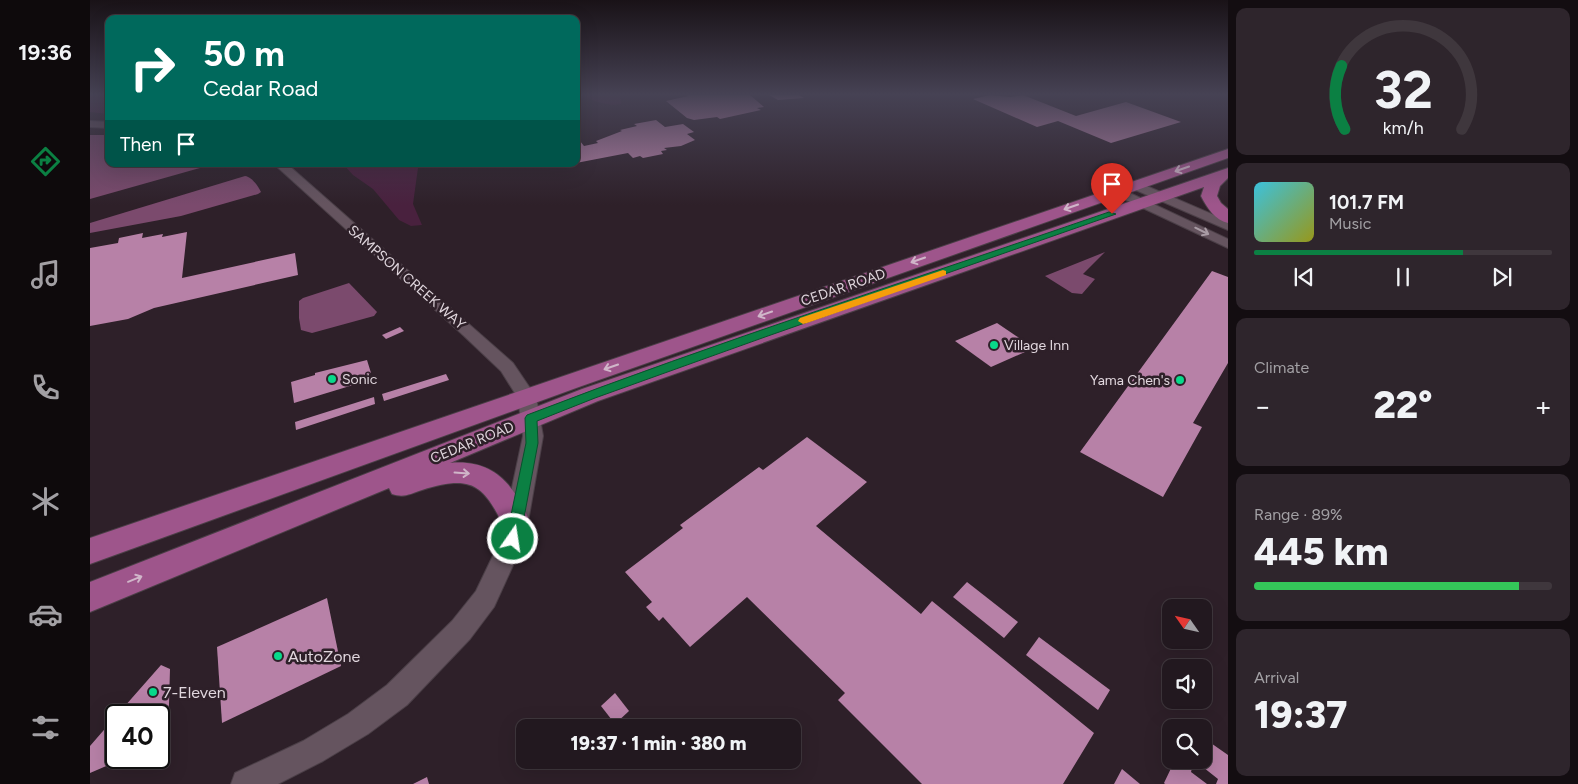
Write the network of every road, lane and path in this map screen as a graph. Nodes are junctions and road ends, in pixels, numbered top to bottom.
1 (1228, 153) edge
2 (283, 167) edge
3 (1225, 174) edge
4 (1140, 194) junction
5 (1228, 218) edge
6 (1228, 226) edge
7 (1228, 244) edge
8 (529, 407) junction
9 (281, 522) junction
10 (517, 524) junction
11 (90, 551) edge
12 (90, 597) edge
13 (246, 784) edge

1 -> 4 main road, CEDAR ROAD
2 - 8 street, SAMPSON CREEK WAY
3 - 4 main road, CEDAR ROAD
3 - 5 main road
4 - 6 street
4 -> 7 street
4 - 8 main road, CEDAR ROAD
8 - 9 main road, CEDAR ROAD
8 - 10 street
8 - 11 main road, CEDAR ROAD
9 -> 10 main road
12 -> 9 main road, CEDAR ROAD
10 - 13 street

